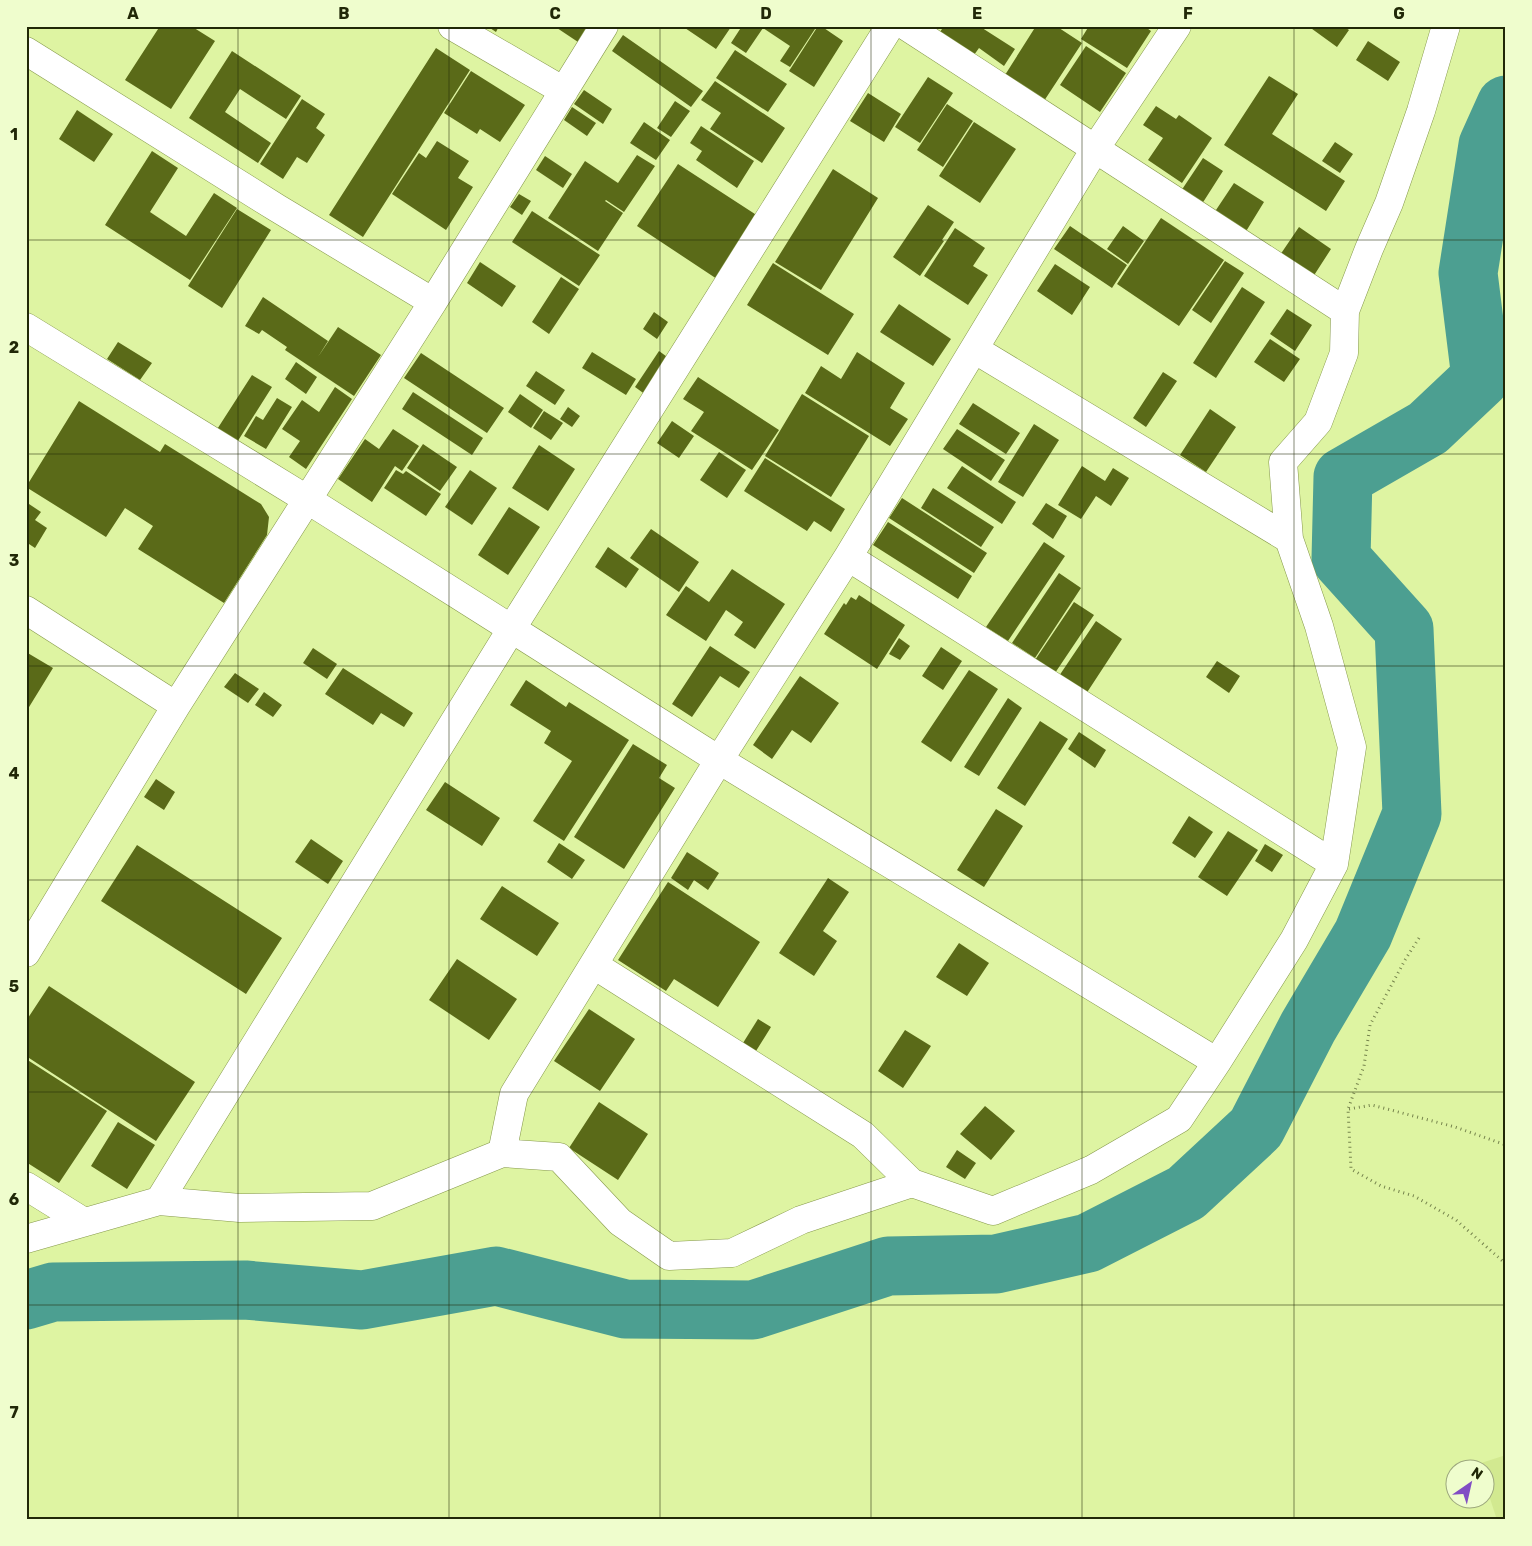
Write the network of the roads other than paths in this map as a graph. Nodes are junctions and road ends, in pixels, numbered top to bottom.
1 (452, 26) edge
2 (604, 26) edge
3 (890, 26) edge
4 (906, 26) edge
5 (1177, 26) edge
6 (1446, 26) edge
7 (26, 51) edge
8 (564, 91) junction
9 (1095, 149) junction
10 (433, 302) junction
11 (1345, 311) junction
12 (26, 327) edge
13 (974, 349) junction
14 (308, 500) junction
15 (1289, 539) junction
16 (848, 557) junction
17 (26, 610) edge
18 (512, 628) junction
19 (176, 706) junction
20 (720, 760) junction
21 (1334, 864) junction
22 (26, 953) edge
23 (594, 965) junction
24 (1217, 1062) junction
25 (502, 1153) junction
26 (912, 1183) junction
27 (26, 1186) edge
28 (159, 1202) junction
29 (84, 1222) junction
30 (26, 1238) edge

1 - 8 street
2 - 8 street
3 - 18 street
4 - 9 street
5 - 9 street
6 - 11 street
7 - 10 street
8 - 10 street
9 - 11 street
9 - 13 street
10 - 14 street
11 - 15 street
12 - 14 street
13 - 15 street
13 - 16 street
14 - 18 street
14 - 19 street
15 - 21 street
16 - 20 street
16 - 21 street
17 - 19 street
18 - 20 street
18 - 28 street
19 - 22 street
20 - 23 street
20 - 24 street
21 - 24 street
23 - 25 street
23 - 26 street
24 - 26 street
25 - 26 street
25 - 28 street
27 - 29 street
28 - 29 street
29 - 30 street

